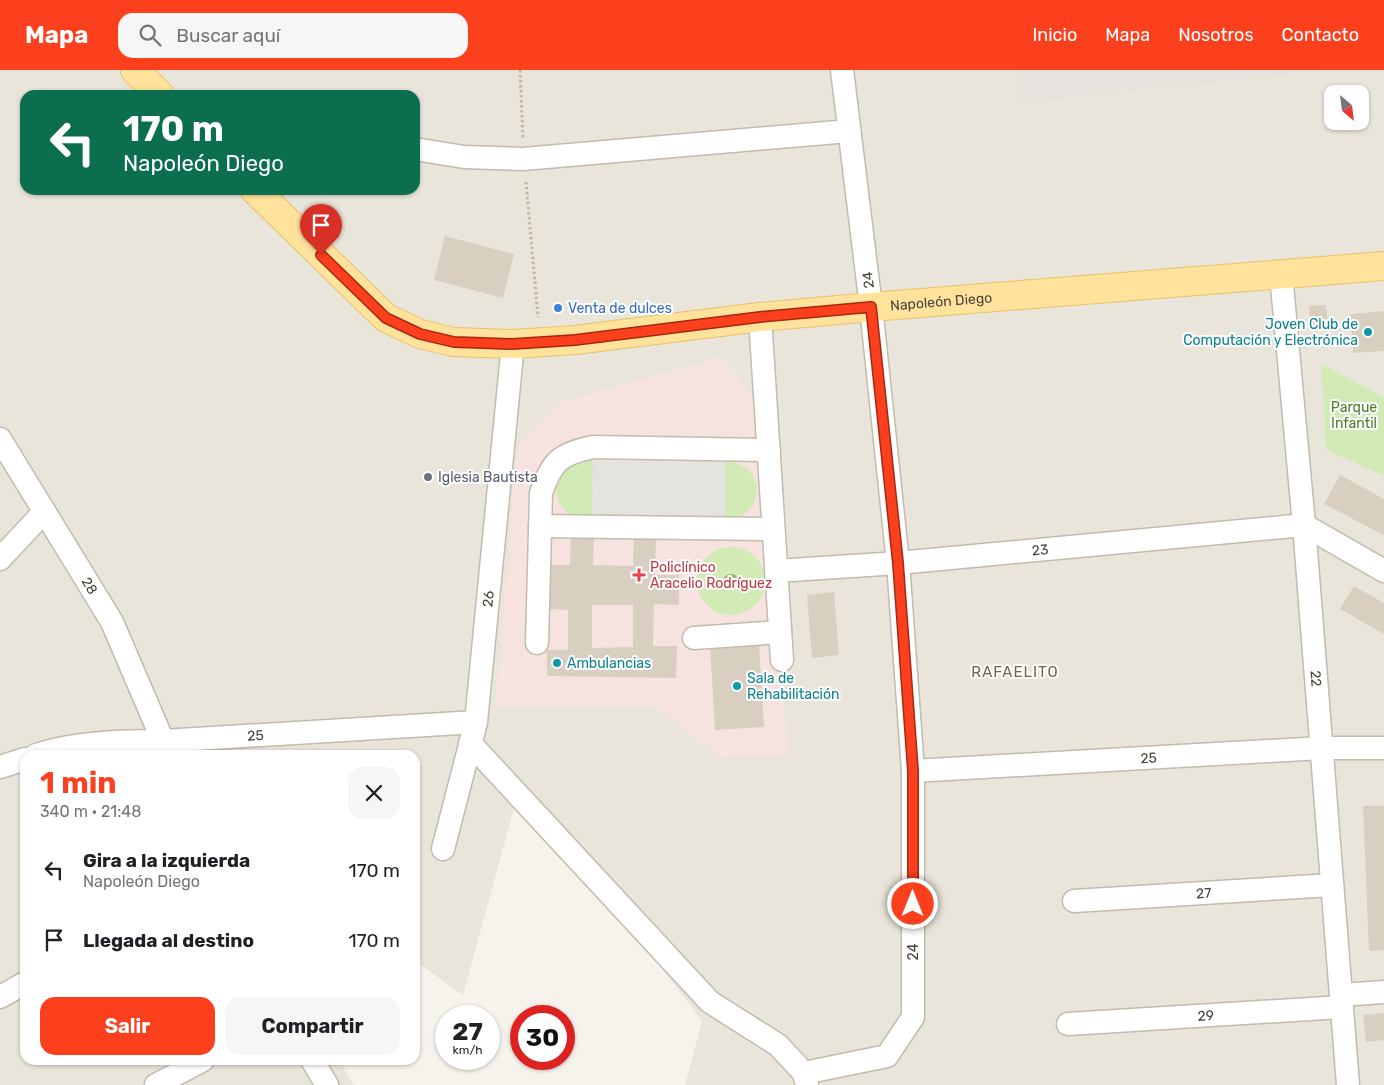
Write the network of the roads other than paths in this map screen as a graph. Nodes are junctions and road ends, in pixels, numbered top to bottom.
1 (135, 70) edge
2 (842, 70) edge
3 (155, 90) edge
4 (849, 131) junction
5 (420, 150) edge
6 (260, 195) edge
7 (1384, 266) edge
8 (1281, 274) junction
9 (871, 307) junction
10 (760, 317) junction
11 (512, 344) junction
12 (0, 440) edge
13 (769, 450) junction
14 (44, 512) junction
15 (1304, 525) junction
16 (540, 526) junction
17 (773, 529) junction
18 (0, 558) edge
19 (898, 563) junction
20 (776, 571) junction
21 (1384, 571) edge
22 (780, 632) junction
23 (694, 638) dead end
24 (537, 643) dead end
25 (782, 660) dead end
26 (473, 733) junction
27 (163, 741) junction
28 (128, 748) edge
29 (1322, 748) junction
30 (1384, 748) edge
31 (52, 750) edge
32 (20, 761) edge
33 (0, 767) edge
34 (913, 771) junction
35 (443, 849) dead end
36 (1332, 885) junction
37 (1074, 902) dead end
38 (20, 986) edge
39 (1384, 992) edge
40 (0, 997) edge
41 (1341, 1001) junction
42 (1068, 1024) dead end
43 (194, 1065) edge
44 (315, 1065) edge
45 (806, 1079) edge
46 (156, 1085) edge
47 (327, 1085) edge
48 (1348, 1085) edge

1 - 3 main road
2 - 4 street, 24
4 - 5 street
4 - 9 street, 24
6 - 11 main road, Napoleón Diego
7 - 8 main road, Napoleón Diego
8 - 9 main road, Napoleón Diego
8 - 15 street, 22
9 - 10 main road, Napoleón Diego
9 - 19 street, 24
10 - 11 main road, Napoleón Diego
10 - 13 street
11 - 26 street, 26
12 - 14 street, 28
13 - 16 street
13 - 17 street
14 - 18 street
14 - 27 street, 28
15 - 19 street, 23
15 - 21 street
15 - 29 street, 22
16 - 17 street
16 - 24 street
17 - 20 street
19 - 20 street, 23
19 - 34 street, 24
20 - 22 street
22 - 23 street
22 - 25 street
26 - 27 street, 25
26 - 35 street, 26
26 - 45 street
27 - 28 street, 25
28 - 31 street, 25
29 - 30 street, 25
29 - 34 street, 25
29 - 36 street, 22
32 - 33 street
34 - 45 street, 24
36 - 37 street, 27
36 - 41 street, 22
38 - 40 street
39 - 41 street, 29
41 - 42 street, 29
41 - 48 street, 22
43 - 46 street
44 - 47 street

